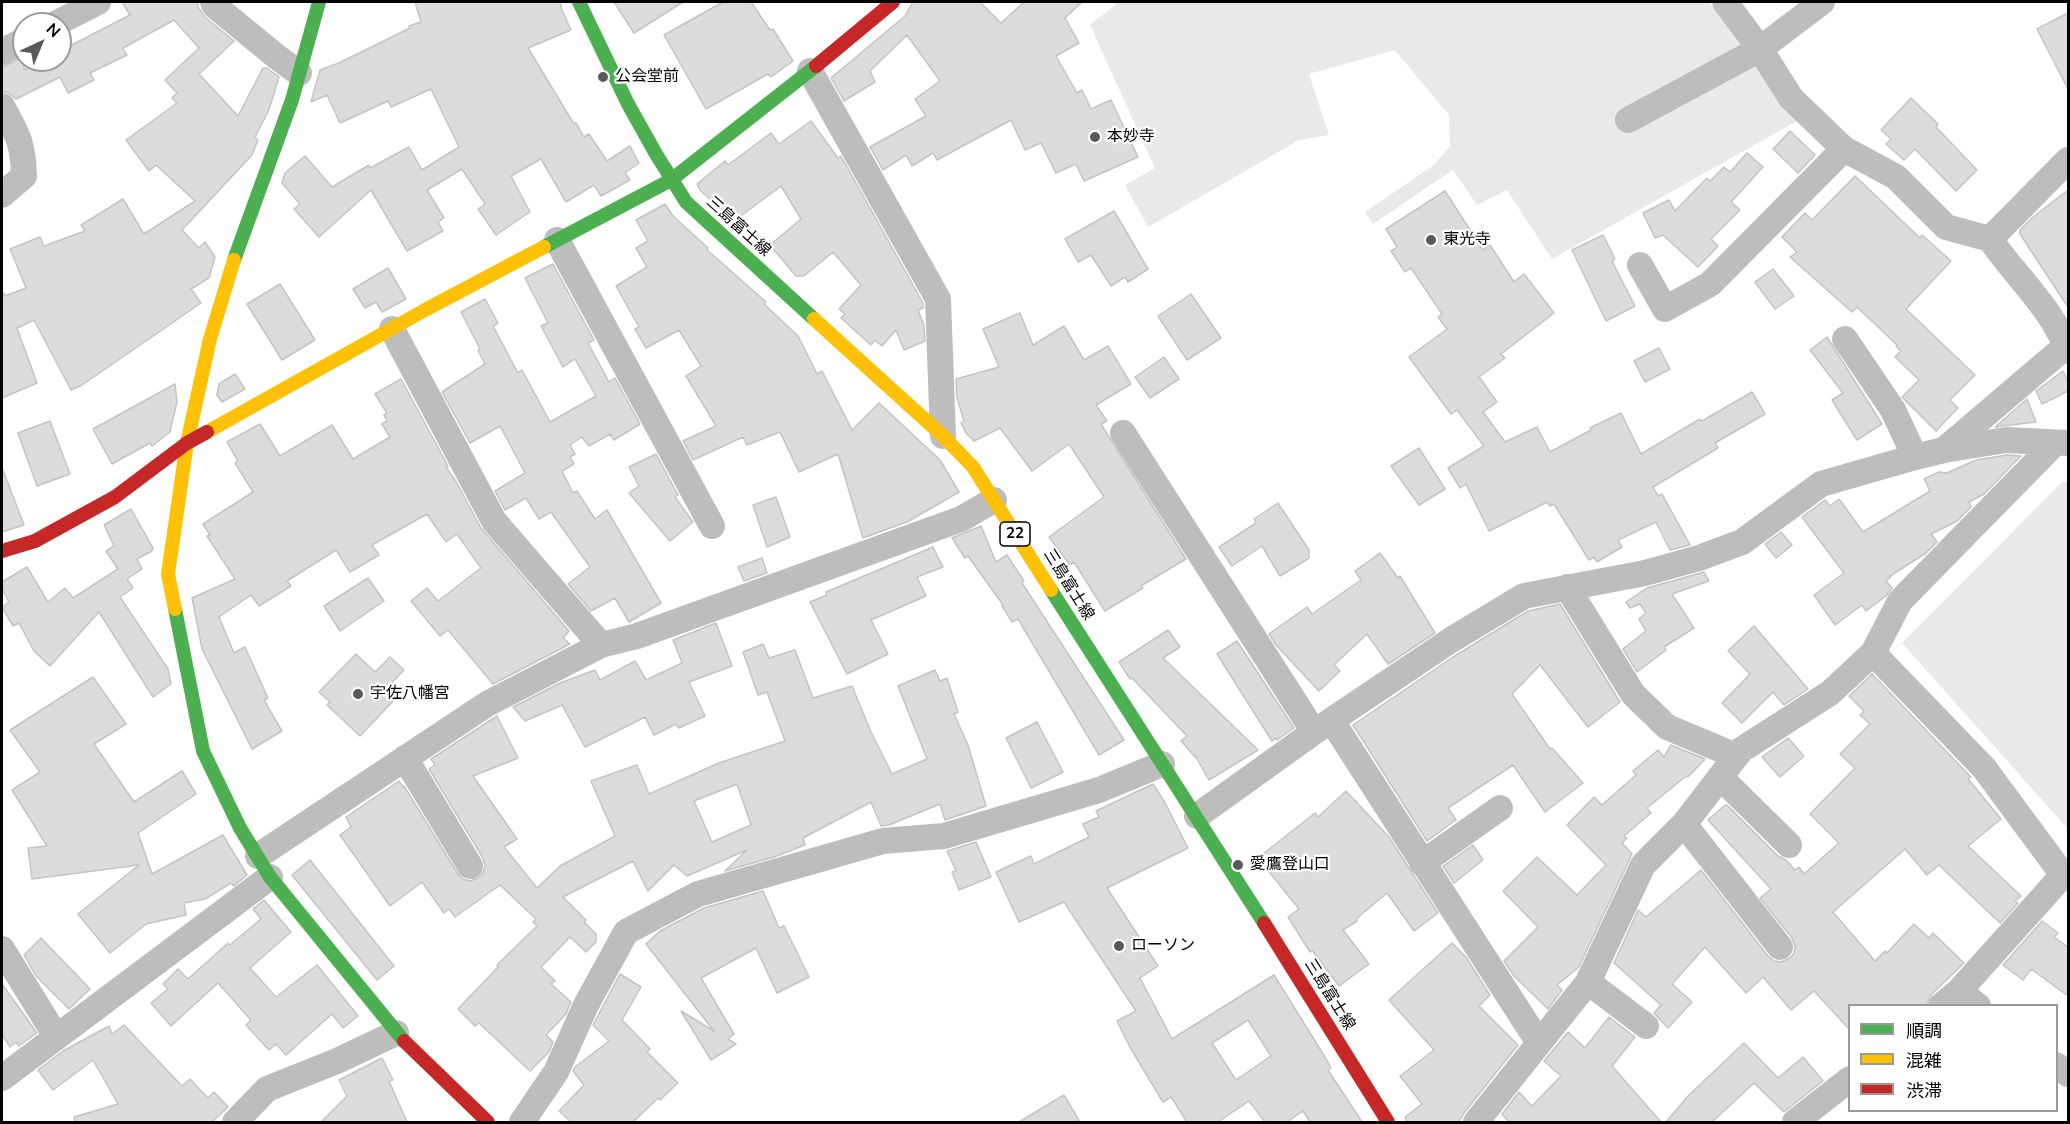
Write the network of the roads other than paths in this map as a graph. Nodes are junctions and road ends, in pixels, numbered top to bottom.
1 (98, 2) edge
2 (213, 2) edge
3 (320, 2) edge
4 (579, 2) edge
5 (893, 2) edge
6 (1725, 2) edge
7 (1822, 2) edge
8 (72, 15) edge
9 (1760, 49) junction
10 (810, 71) junction
11 (299, 73) junction
12 (2, 106) edge
13 (1628, 120) dead end
14 (1844, 149) junction
15 (2068, 160) edge
16 (671, 180) junction
17 (2, 195) edge
18 (1990, 239) junction
19 (557, 240) junction
20 (1640, 265) dead end
21 (392, 329) junction
22 (1845, 339) dead end
23 (2067, 348) edge
24 (1123, 433) dead end
25 (943, 436) junction
26 (187, 443) junction
27 (2062, 443) edge
28 (1944, 450) junction
29 (1915, 457) junction
30 (994, 500) junction
31 (712, 526) dead end
32 (2, 551) edge
33 (1567, 587) junction
34 (601, 645) junction
35 (1873, 653) junction
36 (1323, 727) junction
37 (1737, 756) junction
38 (405, 758) junction
39 (1162, 764) junction
40 (1720, 777) junction
41 (1500, 808) dead end
42 (1197, 816) junction
43 (1684, 824) junction
44 (1789, 844) dead end
45 (1422, 863) junction
46 (264, 866) junction
47 (471, 866) dead end
48 (1780, 947) dead end
49 (2, 949) edge
50 (1588, 982) junction
51 (1960, 1001) edge
52 (1646, 1026) dead end
53 (396, 1033) junction
54 (56, 1036) junction
55 (1539, 1044) junction
56 (2, 1078) edge
57 (1848, 1081) edge
58 (235, 1122) edge
59 (488, 1122) edge
60 (522, 1122) edge
61 (1388, 1122) edge
62 (1476, 1122) edge
63 (1795, 1122) edge

1 - 8 street
2 - 11 street
3 - 11 street
4 - 16 street, 三島富士線 / 22
5 - 10 street
6 - 9 street
7 - 9 street
9 - 13 street
9 - 14 street
10 - 16 street
10 - 25 street
11 - 26 street
12 - 17 street
14 - 18 street
14 - 20 street
15 - 18 street
16 - 19 street
16 - 25 street, 三島富士線 / 22
18 - 23 street
19 - 21 street
19 - 31 street
21 - 26 street
21 - 34 street
22 - 29 street
23 - 28 street
24 - 36 street
25 - 30 street, 三島富士線 / 22
26 - 32 street
26 - 46 street
27 - 28 street
27 - 35 street
28 - 29 street
29 - 33 street
30 - 34 street
30 - 39 street, 三島富士線 / 22
33 - 36 street
33 - 37 street
34 - 38 street
35 - 37 street
35 - 51 street
36 - 42 street
36 - 45 street
37 - 40 street
38 - 46 street
38 - 47 street
39 - 42 street, 三島富士線 / 22
39 - 60 street
40 - 43 street
40 - 44 street
41 - 45 street
42 - 61 street, 三島富士線 / 22
43 - 48 street
43 - 50 street
45 - 55 street
46 - 53 street
46 - 54 street
49 - 54 street
50 - 52 street
50 - 55 street
53 - 58 street
53 - 59 street
54 - 56 street
55 - 62 street
57 - 63 street

